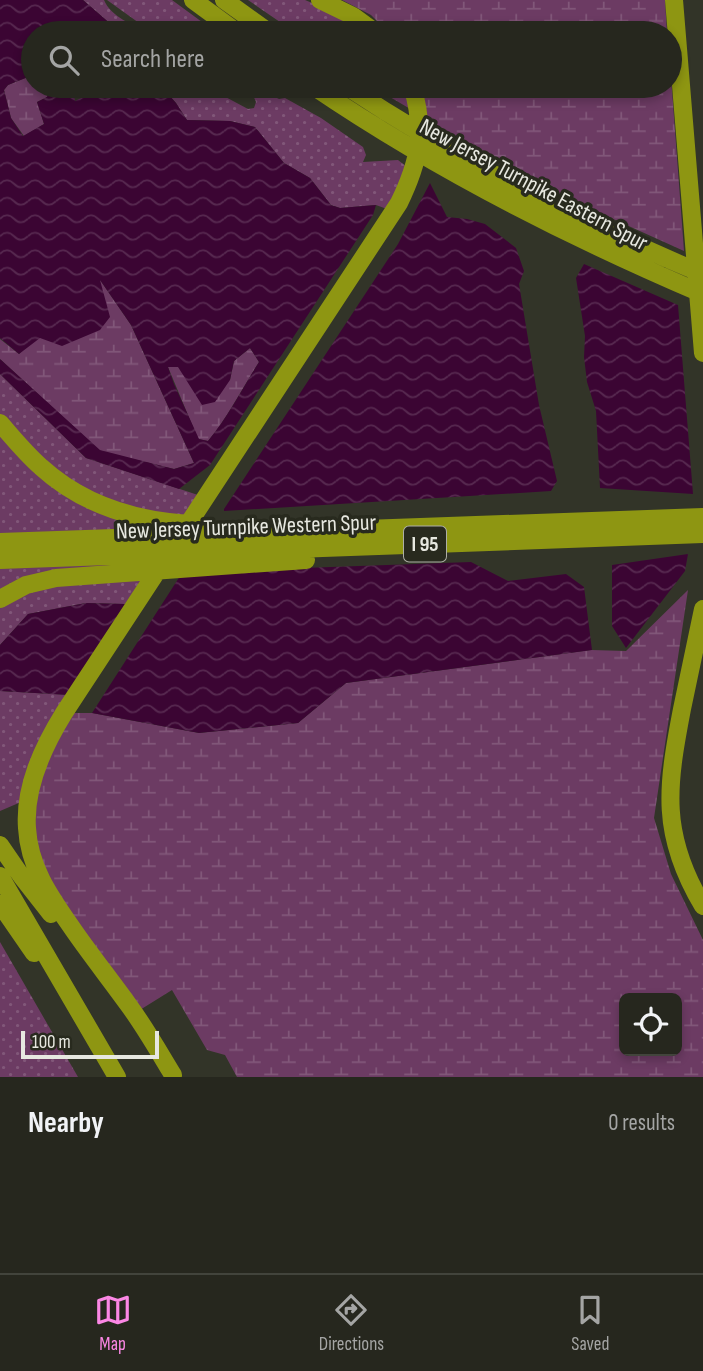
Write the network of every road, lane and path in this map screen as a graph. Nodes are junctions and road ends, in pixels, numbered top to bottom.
1 (192, 0) edge
2 (224, 0) edge
3 (320, 0) edge
4 (674, 0) edge
5 (222, 21) edge
6 (253, 21) edge
7 (360, 21) edge
8 (676, 21) edge
9 (682, 97) edge
10 (331, 98) edge
11 (365, 98) edge
12 (415, 98) edge
13 (703, 275) edge
14 (703, 294) edge
15 (703, 353) edge
16 (0, 423) edge
17 (703, 517) edge
18 (164, 529) junction
19 (703, 534) edge
20 (0, 542) edge
21 (423, 544) junction
22 (0, 560) edge
23 (0, 599) edge
24 (703, 609) edge
25 (0, 845) edge
26 (0, 876) edge
27 (0, 904) edge
28 (703, 906) edge
29 (98, 966) junction
30 (75, 1005) junction
31 (173, 1075) dead end
32 (117, 1077) edge

1 - 5 highway
2 - 6 highway
3 - 7 highway
4 - 8 highway
9 - 15 highway
10 - 14 highway, New Jersey Turnpike Eastern Spur
11 - 13 highway, New Jersey Turnpike Eastern Spur
12 - 29 highway
16 - 18 highway
17 - 18 highway, I 95
18 - 20 highway, New Jersey Turnpike Western Spur
19 - 21 highway, New Jersey Turnpike Western Spur / I 95
21 - 22 highway, New Jersey Turnpike Western Spur / I 95
21 - 23 highway
24 - 28 highway
25 - 29 highway
26 - 30 highway
27 - 30 highway
29 - 31 highway
30 - 32 highway

